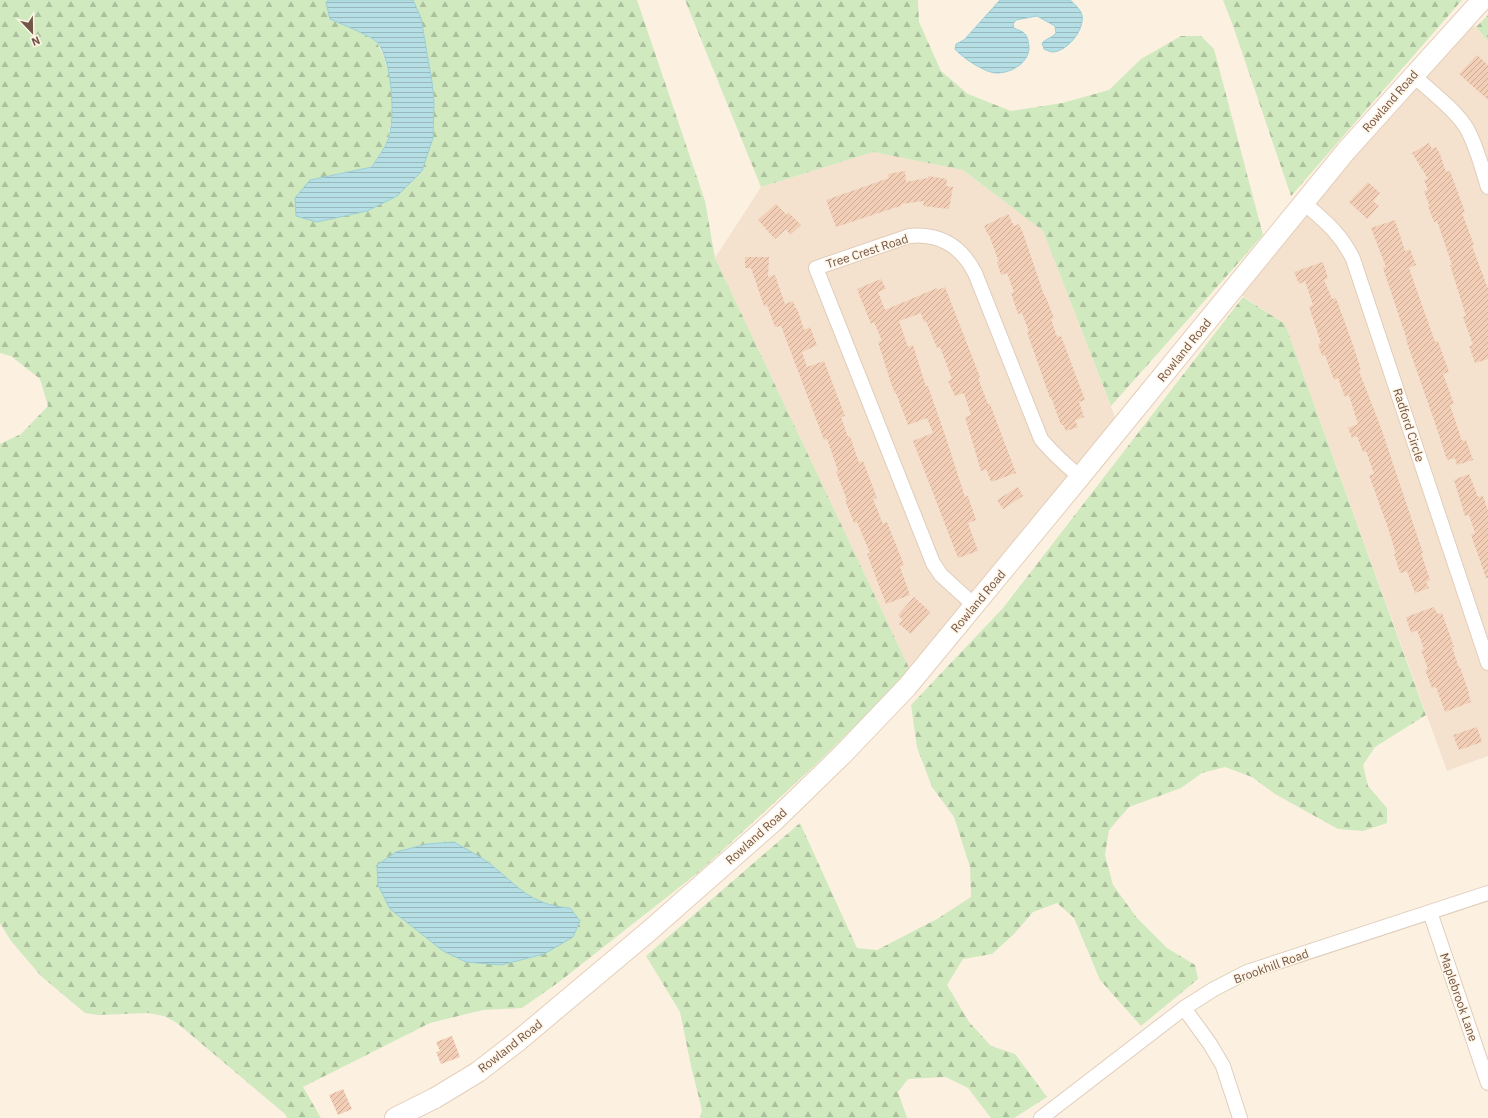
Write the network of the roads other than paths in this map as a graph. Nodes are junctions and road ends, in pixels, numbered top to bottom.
1 (1482, 0) edge
2 (1414, 75) junction
3 (1488, 187) edge
4 (1304, 203) junction
5 (1080, 477) junction
6 (974, 605) junction
7 (1488, 663) edge
8 (1488, 893) edge
9 (1430, 912) junction
10 (1184, 1008) junction
11 (1488, 1083) edge
12 (395, 1118) edge
13 (1041, 1118) edge
14 (1240, 1118) edge

1 - 2 street, Rowland Road
2 - 3 street
2 - 4 street, Rowland Road
4 - 5 street, Rowland Road
4 - 7 street, Radford Circle
5 - 6 street, Rowland Road
5 - 6 street, Tree Crest Road
6 - 12 street, Rowland Road
8 - 9 street, Brookhill Road
9 - 10 street, Brookhill Road
9 - 11 street, Maplebrook Lane
10 - 13 street, Brookhill Road
10 - 14 street

